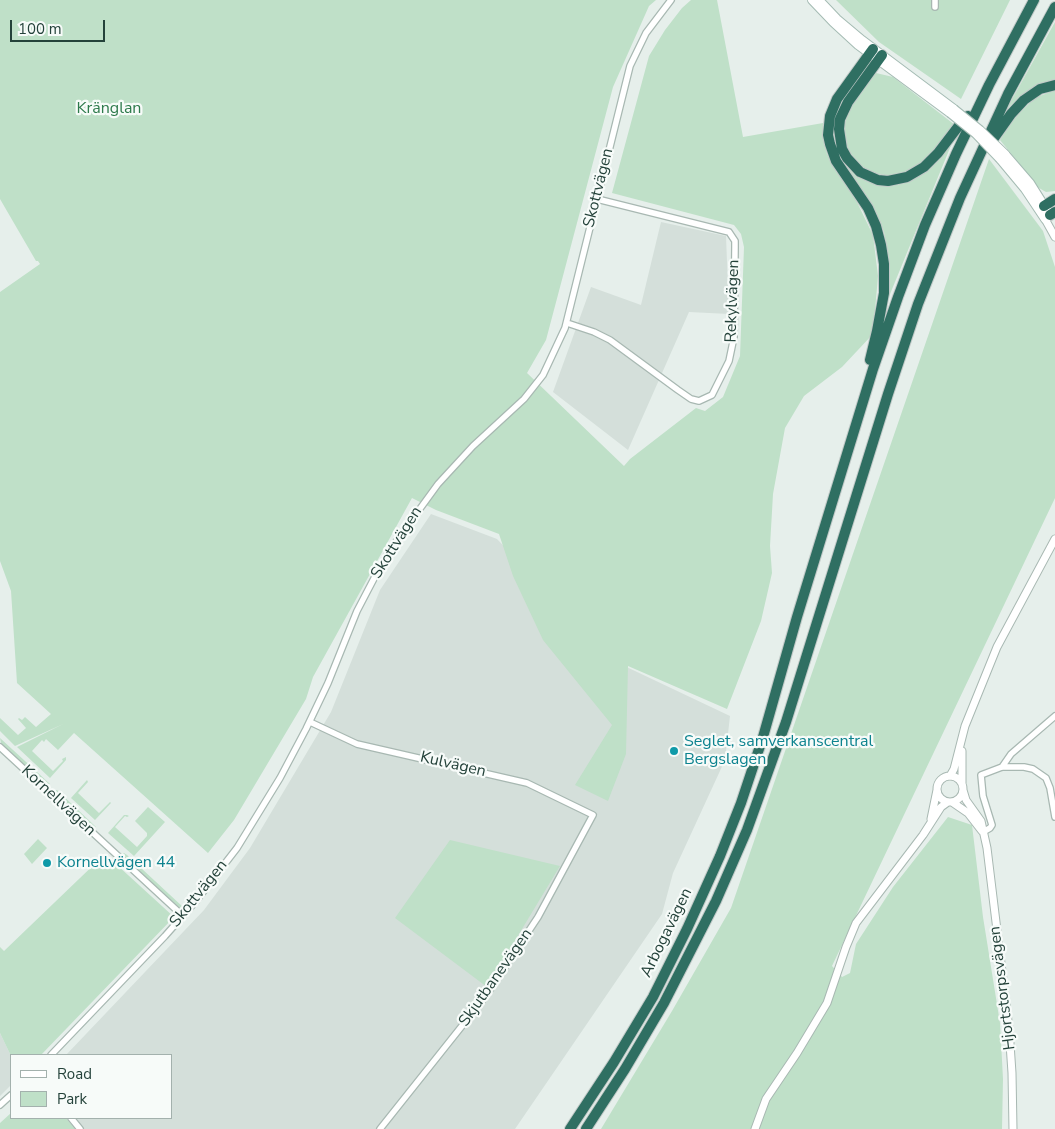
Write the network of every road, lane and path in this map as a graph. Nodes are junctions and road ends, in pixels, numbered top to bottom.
1 (671, 0) edge
2 (812, 0) edge
3 (819, 0) edge
4 (935, 0) edge
5 (1034, 0) edge
6 (935, 7) dead end
7 (1055, 7) edge
8 (844, 29) junction
9 (876, 55) junction
10 (1055, 85) edge
11 (977, 109) junction
12 (985, 144) junction
13 (597, 199) junction
14 (1055, 199) edge
15 (1042, 207) junction
16 (1051, 217) edge
17 (1055, 237) edge
18 (567, 323) junction
19 (842, 470) junction
20 (1055, 539) edge
21 (1055, 716) edge
22 (310, 722) junction
23 (962, 738) junction
24 (0, 747) edge
25 (1002, 767) junction
26 (950, 776) junction
27 (963, 787) junction
28 (937, 790) junction
29 (950, 802) junction
30 (594, 815) joint
31 (1055, 818) edge
32 (983, 832) junction
33 (923, 835) junction
34 (183, 916) junction
35 (52, 1054) edge
36 (10, 1096) edge
37 (0, 1105) edge
38 (72, 1119) edge
39 (80, 1129) edge
40 (380, 1129) edge
41 (570, 1129) edge
42 (586, 1129) edge
43 (755, 1129) edge
44 (1013, 1129) edge

1 - 13 street, Skottvägen
2 - 8 main road
3 - 8 main road
4 - 6 street
5 - 11 highway
7 - 12 highway, Arbogavägen
8 - 9 main road
9 - 11 highway
9 - 15 main road, bridge
9 - 19 highway
10 - 12 highway
11 - 19 highway
12 - 42 highway, Arbogavägen
13 - 18 street, Skottvägen
13 - 18 street, Rekylvägen
14 - 15 highway
15 - 16 main road
16 - 17 street
18 - 22 street, Skottvägen
19 - 41 highway, Arbogavägen
20 - 23 street
21 - 25 street
22 - 30 street, Kulvägen
22 - 34 street, Skottvägen
23 - 26 street
23 - 27 street
24 - 34 street, Kornellvägen
25 - 31 street
25 - 32 street
26 - 27 street
26 - 28 street
27 - 29 street
27 - 32 street
28 - 29 street
28 - 33 street
29 - 32 street
29 - 33 street
30 - 40 street, Skjutbanevägen
32 - 44 street, Hjortstorpsvägen
33 - 43 street
34 - 35 street, Skottvägen
36 - 37 street
38 - 39 street

